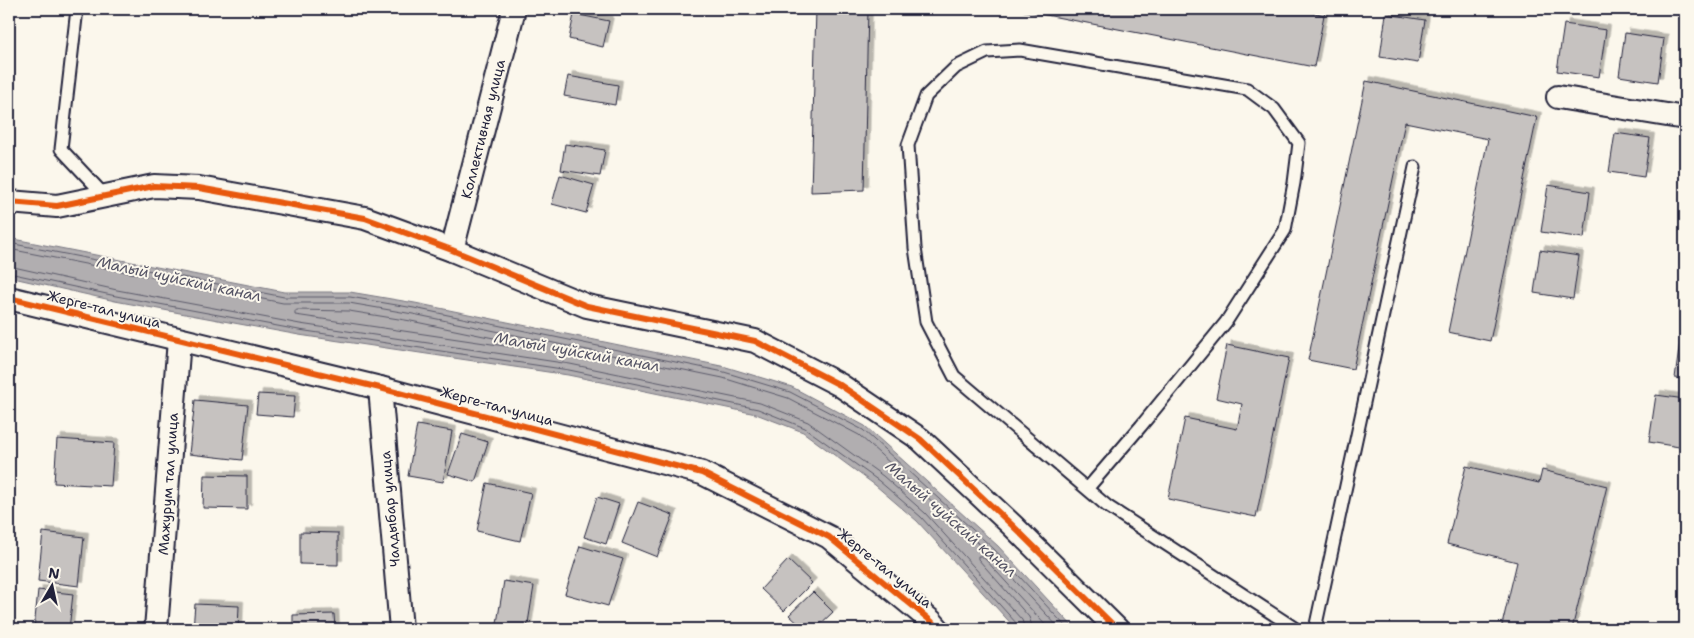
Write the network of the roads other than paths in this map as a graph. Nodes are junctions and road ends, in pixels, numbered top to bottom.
1 (78, 9) edge
2 (514, 9) edge
3 (1558, 97) dead end
4 (1685, 118) edge
5 (1415, 167) dead end
6 (105, 196) junction
7 (9, 202) edge
8 (452, 250) junction
9 (9, 298) edge
10 (179, 340) junction
11 (380, 388) junction
12 (1087, 489) junction
13 (156, 629) edge
14 (400, 629) edge
15 (938, 629) edge
16 (1117, 629) edge
17 (1296, 629) edge
18 (1314, 629) edge

1 - 6 lane
2 - 8 street, Коллективная улица
3 - 4 street
5 - 18 lane
6 - 7 street
6 - 8 street
8 - 16 street
9 - 10 street, Жерге-тал улица
10 - 11 street, Жерге-тал улица
10 - 13 street, Мажурум тал улица
11 - 14 street, Чалдыбар улица
11 - 15 street, Жерге-тал улица
12 - 12 lane
12 - 17 lane

